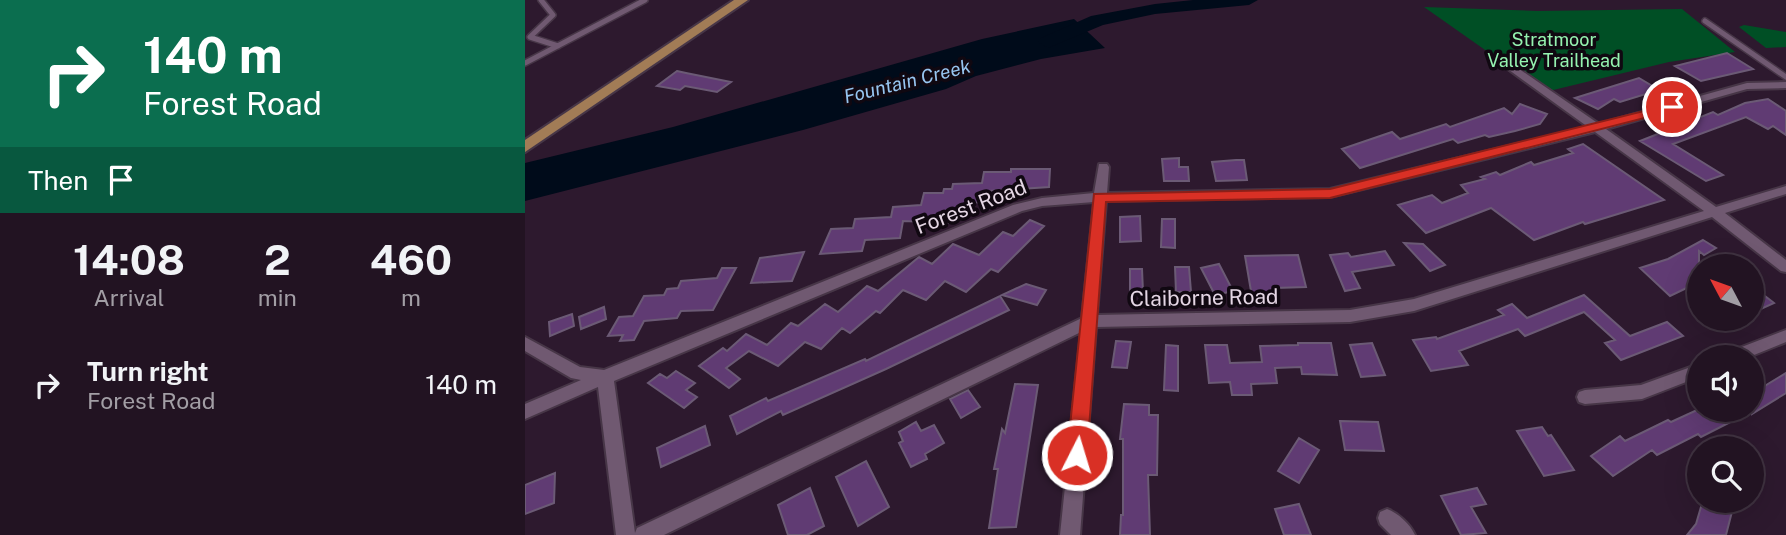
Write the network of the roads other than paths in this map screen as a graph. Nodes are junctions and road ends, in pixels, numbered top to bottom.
1 (541, 0) edge
2 (645, 0) edge
3 (742, 0) edge
4 (1705, 21) dead end
5 (558, 46) junction
6 (525, 63) edge
7 (1509, 65) dead end
8 (1786, 77) edge
9 (1786, 85) edge
10 (1597, 128) junction
11 (525, 147) edge
12 (1103, 167) dead end
13 (1786, 190) edge
14 (1099, 197) junction
15 (1714, 212) junction
16 (1786, 267) edge
17 (1090, 321) junction
18 (1786, 336) edge
19 (525, 343) edge
20 (1763, 345) edge
21 (1687, 375) edge
22 (604, 377) junction
23 (1585, 397) dead end
24 (525, 412) edge
25 (1387, 517) dead end
26 (626, 535) edge
27 (644, 535) edge
28 (1070, 535) edge
29 (1405, 535) edge

1 - 5 lane
2 - 5 lane
3 - 11 main road
4 - 8 lane
5 - 6 lane
7 - 10 street
9 - 10 street, Forest Road
10 - 14 street, Forest Road
10 - 15 street
12 - 14 street
13 - 15 street, Claiborne Road
14 - 17 street
14 - 22 street, Forest Road
15 - 16 street
15 - 17 street, Claiborne Road
17 - 27 street, Claiborne Road
17 - 28 street
18 - 20 street
19 - 22 street
21 - 23 street
22 - 24 street, Forest Road
22 - 26 street
25 - 29 street

